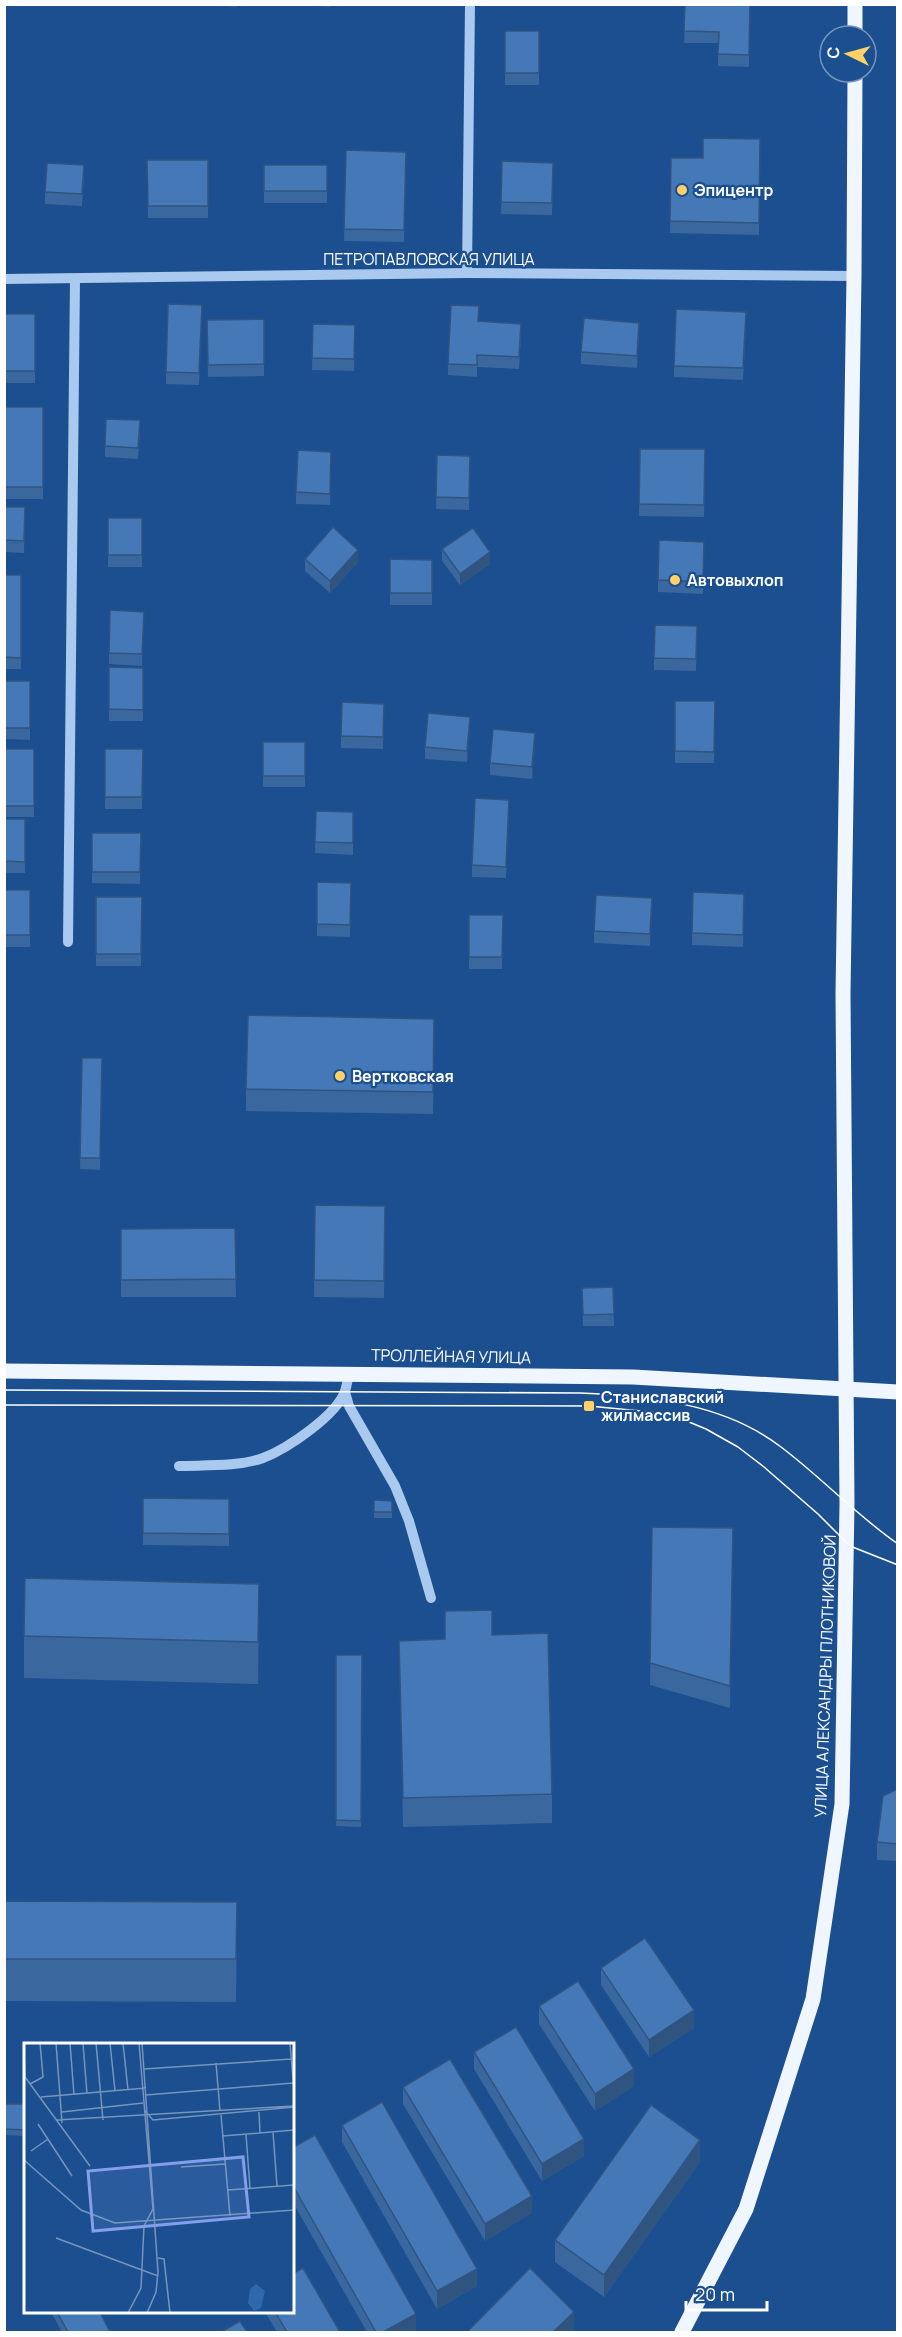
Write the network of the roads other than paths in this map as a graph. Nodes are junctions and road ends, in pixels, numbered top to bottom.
1 (470, 4) edge
2 (855, 4) edge
3 (855, 24) edge
4 (855, 84) edge
5 (468, 273) junction
6 (854, 276) junction
7 (4, 279) edge
8 (75, 279) junction
9 (68, 942) dead end
10 (4, 1371) edge
11 (349, 1373) junction
12 (847, 1389) junction
13 (345, 1392) junction
14 (897, 1392) edge
15 (179, 1466) dead end
16 (431, 1598) dead end
17 (682, 2332) edge

1 - 5 street
2 - 3 main road
4 - 6 main road, УЛИЦА АЛЕКСАНДРЫ ПЛОТНИКОВОЙ
5 - 6 street, ПЕТРОПАВЛОВСКАЯ УЛИЦА
5 - 8 street, ПЕТРОПАВЛОВСКАЯ УЛИЦА
6 - 12 main road, УЛИЦА АЛЕКСАНДРЫ ПЛОТНИКОВОЙ
7 - 8 street, ПЕТРОПАВЛОВСКАЯ УЛИЦА
8 - 9 street
10 - 11 main road, ТРОЛЛЕЙНАЯ УЛИЦА
11 - 12 main road, ТРОЛЛЕЙНАЯ УЛИЦА
11 - 13 street
12 - 14 main road, ТРОЛЛЕЙНАЯ УЛИЦА
12 - 17 main road, УЛИЦА АЛЕКСАНДРЫ ПЛОТНИКОВОЙ
13 - 15 street
13 - 16 street

